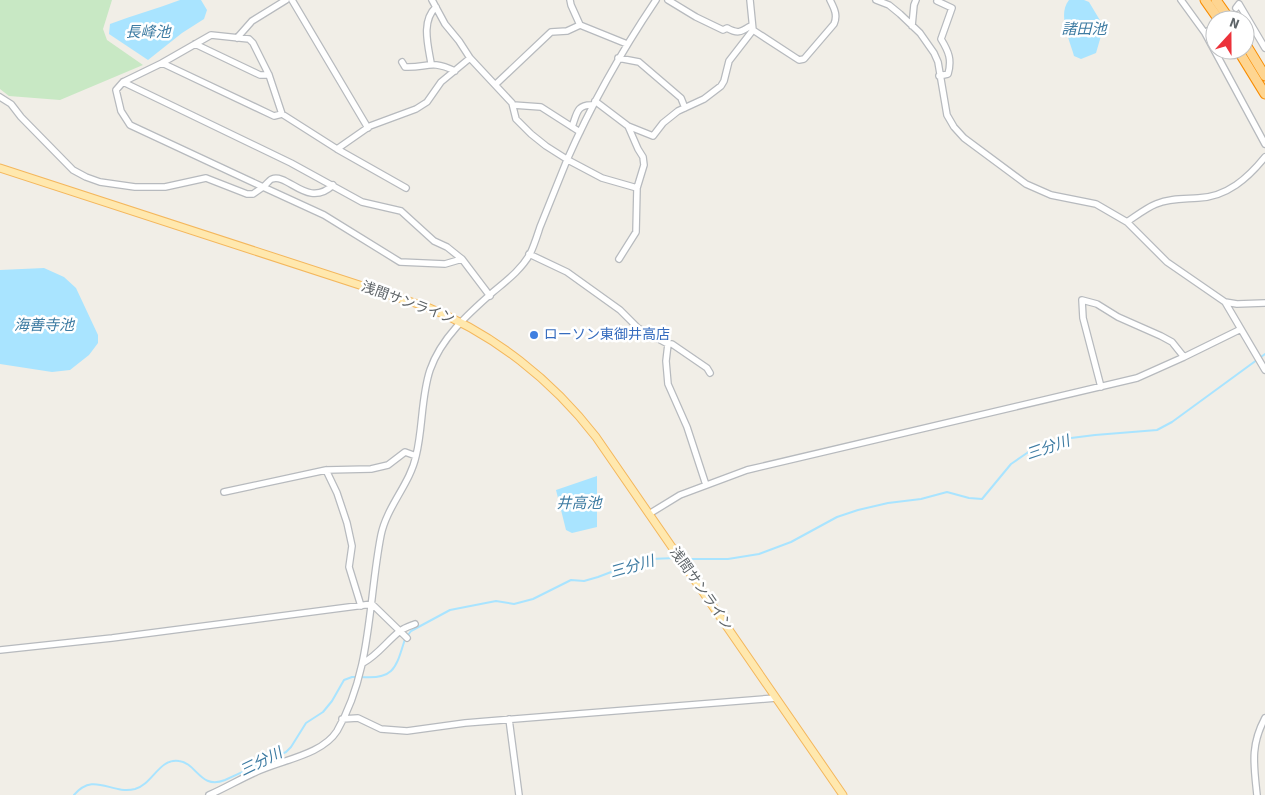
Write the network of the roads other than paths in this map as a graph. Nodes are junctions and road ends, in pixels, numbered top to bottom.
1 (286, 0) edge
2 (292, 0) edge
3 (432, 0) edge
4 (570, 0) edge
5 (656, 0) edge
6 (668, 0) edge
7 (750, 0) edge
8 (830, 0) edge
9 (876, 0) edge
10 (916, 0) edge
11 (1181, 0) edge
12 (937, 1) dead end
13 (436, 7) junction
14 (1236, 8) dead end
15 (580, 25) junction
16 (912, 26) junction
17 (752, 27) junction
18 (1204, 33) joint
19 (237, 38) junction
20 (195, 44) junction
21 (627, 44) junction
22 (1265, 48) edge
23 (470, 58) junction
24 (618, 58) junction
25 (1244, 60) edge
26 (1255, 60) edge
27 (402, 62) dead end
28 (162, 63) junction
29 (431, 64) junction
30 (455, 71) junction
31 (268, 75) junction
32 (939, 76) junction
33 (1265, 76) edge
34 (123, 82) junction
35 (496, 84) junction
36 (1265, 94) edge
37 (0, 96) edge
38 (594, 103) junction
39 (513, 105) junction
40 (685, 108) junction
41 (282, 114) junction
42 (628, 126) junction
43 (572, 127) junction
44 (368, 128) junction
45 (580, 132) junction
46 (1265, 144) edge
47 (337, 149) junction
48 (1265, 157) edge
49 (568, 160) junction
50 (0, 168) edge
51 (333, 185) junction
52 (263, 187) junction
53 (406, 188) dead end
54 (637, 188) junction
55 (1127, 222) junction
56 (530, 254) junction
57 (462, 259) junction
58 (619, 259) dead end
59 (490, 296) junction
60 (1225, 302) junction
61 (1265, 303) edge
62 (460, 322) junction
63 (1241, 329) junction
64 (668, 344) junction
65 (1184, 357) junction
66 (1265, 370) edge
67 (710, 373) dead end
68 (1101, 387) junction
69 (416, 456) junction
70 (326, 470) junction
71 (706, 485) junction
72 (224, 492) dead end
73 (649, 514) junction
74 (372, 604) junction
75 (361, 606) junction
76 (415, 624) dead end
77 (401, 631) junction
78 (407, 638) dead end
79 (0, 650) edge
80 (363, 663) junction
81 (776, 698) junction
82 (1265, 718) edge
83 (342, 719) junction
84 (509, 719) junction
85 (209, 795) edge
86 (519, 795) edge
87 (843, 795) edge
88 (1257, 795) edge

1 - 19 street
2 - 44 street
3 - 13 street
4 - 15 street
5 - 21 street
6 - 17 street
7 - 17 street
8 - 17 street
9 - 16 street
10 - 16 street
11 - 18 street
12 - 32 street
13 - 23 street
13 - 29 street
14 - 22 street
15 - 21 street
15 - 35 street
16 - 32 street
17 - 40 street
18 - 46 street
19 - 20 street
19 - 31 street
20 - 28 street
20 - 31 street
21 - 24 street
23 - 30 street
23 - 35 street
24 - 38 street
24 - 40 street
25 - 36 highway
26 - 33 highway
27 - 29 street
28 - 34 street
28 - 41 street
29 - 30 street
30 - 44 street
31 - 41 street
32 - 55 street
34 - 51 street
34 - 52 street
35 - 39 street
37 - 52 street
38 - 42 street
38 - 43 street
38 - 45 street
39 - 43 street
39 - 49 street
40 - 42 street
41 - 47 street
42 - 54 street
43 - 45 street
44 - 47 street
45 - 49 street
47 - 53 street
48 - 55 street
49 - 54 street
49 - 56 street
50 - 62 main road, 浅間サンライン
51 - 52 street
51 - 57 street
52 - 57 street
54 - 58 street
55 - 60 street
56 - 59 street
56 - 64 street
57 - 59 street
59 - 62 street
60 - 61 street
60 - 63 street
62 - 69 street
62 - 73 main road, 浅間サンライン
63 - 65 street
63 - 66 street
64 - 67 street
64 - 71 street
65 - 68 street
65 - 68 street
68 - 71 street
69 - 70 street
69 - 74 street
70 - 72 street
70 - 75 street
71 - 73 street
73 - 81 main road, 浅間サンライン
74 - 75 street
74 - 77 street
74 - 80 street
75 - 79 street
76 - 77 street
77 - 78 street
77 - 80 street
80 - 83 street
81 - 84 street
81 - 87 main road, 浅間サンライン
82 - 88 street
83 - 84 street
83 - 85 street
84 - 86 street

